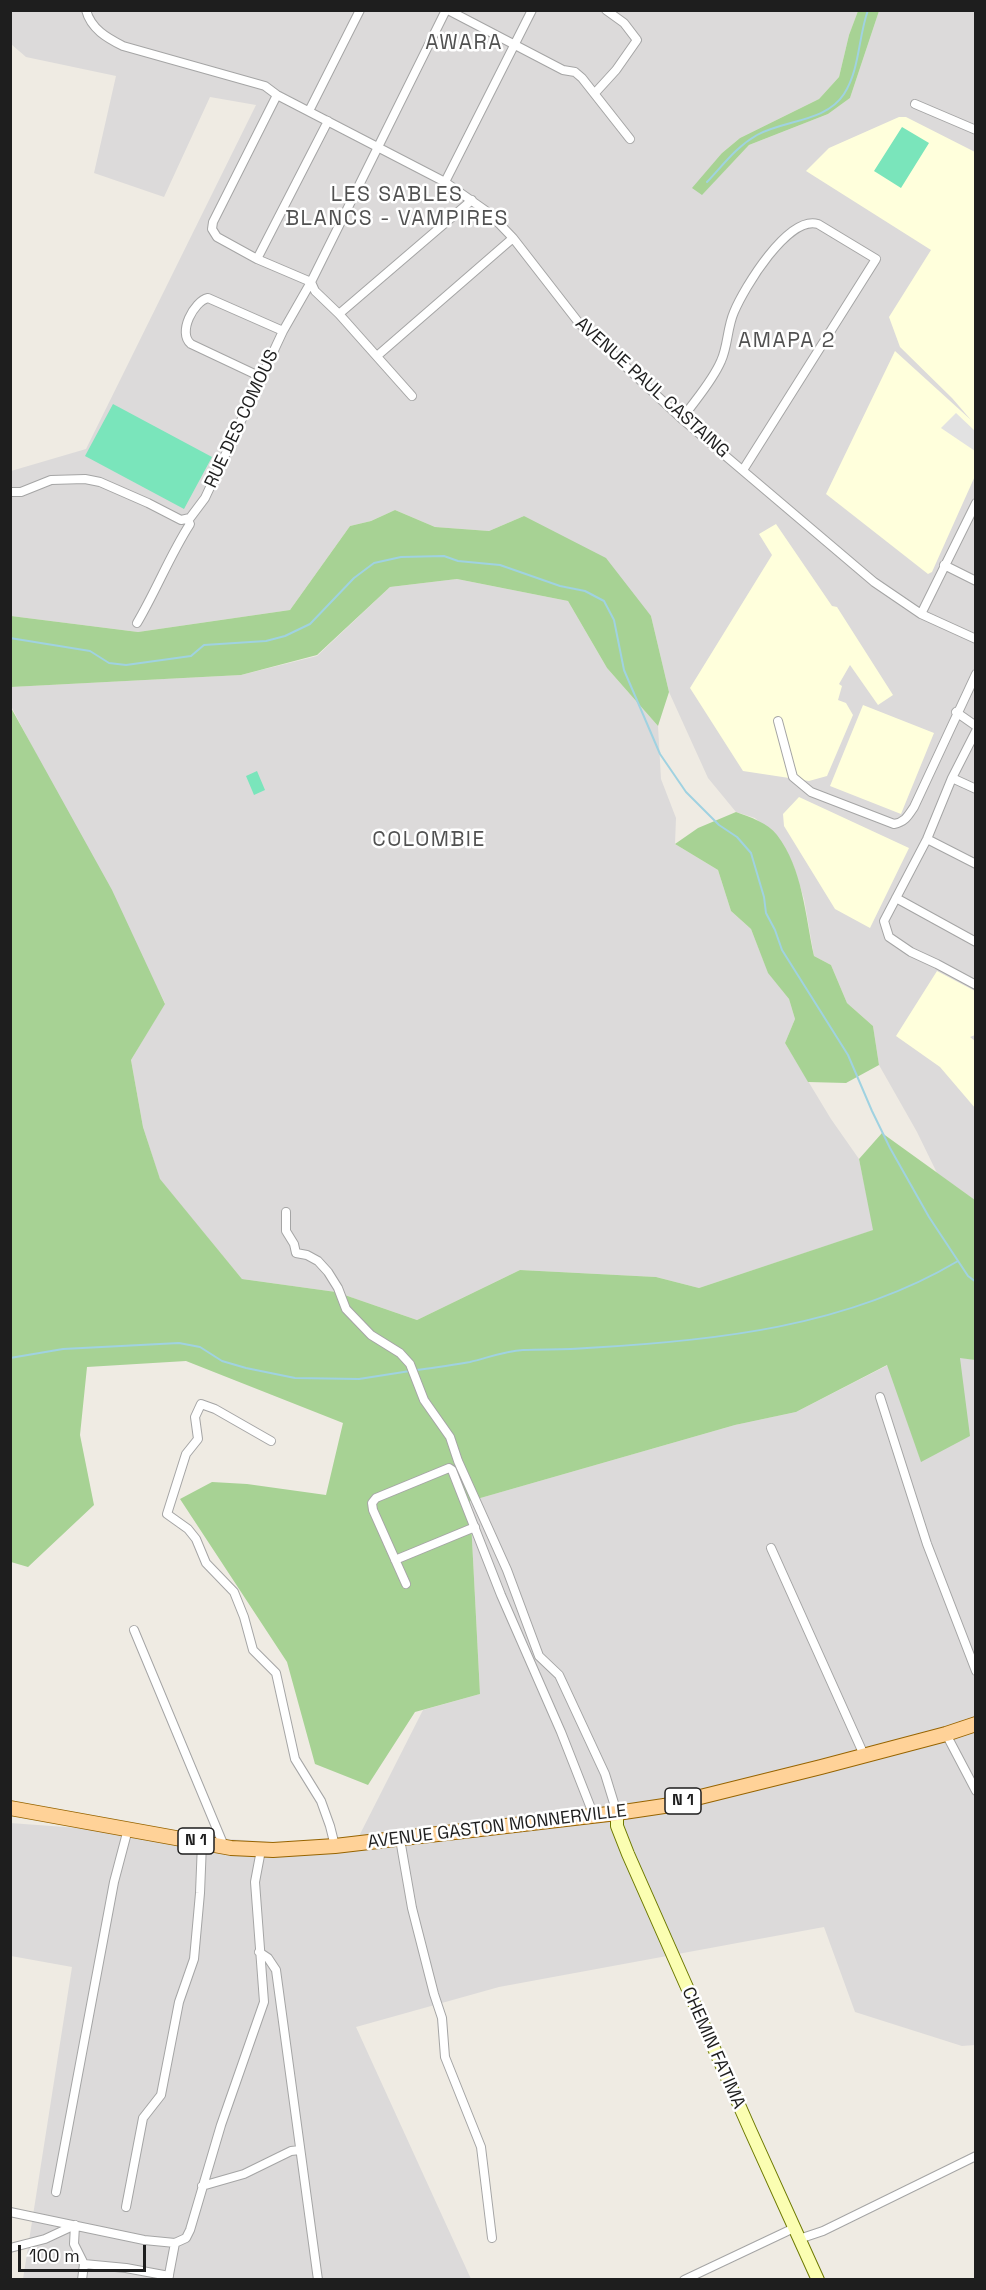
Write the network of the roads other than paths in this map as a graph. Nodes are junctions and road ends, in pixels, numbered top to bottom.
1 (86, 10) edge
2 (360, 10) edge
3 (447, 10) edge
4 (532, 10) edge
5 (606, 10) edge
6 (514, 46) junction
7 (595, 93) junction
8 (278, 95) junction
9 (915, 104) dead end
10 (309, 111) junction
11 (328, 121) junction
12 (975, 130) edge
13 (630, 139) dead end
14 (378, 148) junction
15 (445, 182) junction
16 (472, 200) junction
17 (513, 238) junction
18 (257, 259) junction
19 (311, 282) junction
20 (339, 314) junction
21 (283, 332) junction
22 (377, 356) junction
23 (261, 376) junction
24 (412, 396) dead end
25 (682, 419) junction
26 (743, 470) junction
27 (10, 492) edge
28 (975, 503) edge
29 (188, 519) junction
30 (944, 565) junction
31 (975, 581) edge
32 (921, 614) junction
33 (137, 623) dead end
34 (975, 639) edge
35 (975, 674) edge
36 (956, 712) junction
37 (778, 721) dead end
38 (975, 726) edge
39 (975, 732) edge
40 (952, 778) junction
41 (975, 789) edge
42 (927, 839) junction
43 (975, 864) edge
44 (896, 898) junction
45 (975, 942) edge
46 (975, 985) edge
47 (286, 1212) dead end
48 (880, 1397) dead end
49 (271, 1441) dead end
50 (475, 1527) junction
51 (771, 1548) dead end
52 (395, 1560) junction
53 (406, 1584) dead end
54 (134, 1630) dead end
55 (975, 1671) edge
56 (975, 1724) edge
57 (946, 1734) junction
58 (864, 1755) junction
59 (975, 1791) edge
60 (10, 1808) edge
61 (617, 1813) junction
62 (594, 1816) junction
63 (128, 1829) junction
64 (400, 1839) junction
65 (202, 1843) junction
66 (224, 1846) junction
67 (335, 1846) junction
68 (261, 1850) junction
69 (260, 1952) junction
70 (300, 2150) junction
71 (975, 2156) edge
72 (202, 2186) junction
73 (56, 2192) dead end
74 (126, 2207) dead end
75 (10, 2212) edge
76 (75, 2225) junction
77 (796, 2233) junction
78 (492, 2238) dead end
79 (175, 2243) junction
80 (10, 2248) edge
81 (84, 2264) junction
82 (169, 2278) edge
83 (82, 2280) edge
84 (318, 2280) edge
85 (684, 2280) edge
86 (818, 2280) edge

1 - 8 street, AVENUE PAUL CASTAING
2 - 10 street
3 - 6 street
3 - 14 street, RUE DES COMOUS
4 - 6 street
5 - 7 street
6 - 7 street
6 - 15 street
7 - 13 street
8 - 10 street, AVENUE PAUL CASTAING
8 - 18 street
9 - 12 street
10 - 11 street, AVENUE PAUL CASTAING
11 - 14 street, AVENUE PAUL CASTAING
11 - 18 street
14 - 15 street, AVENUE PAUL CASTAING
14 - 19 street, RUE DES COMOUS
15 - 16 street, AVENUE PAUL CASTAING
16 - 17 street, AVENUE PAUL CASTAING
16 - 20 street
17 - 22 street
17 - 25 street, AVENUE PAUL CASTAING
18 - 19 street
19 - 20 street
19 - 21 street, RUE DES COMOUS
20 - 22 street
21 - 23 street, RUE DES COMOUS
21 - 23 street
22 - 24 street
23 - 29 street, RUE DES COMOUS
25 - 26 street, AVENUE PAUL CASTAING
25 - 26 street
26 - 32 street, AVENUE PAUL CASTAING
27 - 29 street
28 - 30 street
29 - 33 street, RUE DES COMOUS
30 - 31 street
30 - 32 street
32 - 34 street, AVENUE PAUL CASTAING
35 - 36 street
36 - 37 street
36 - 38 street
39 - 40 street
40 - 41 street
40 - 42 street
42 - 43 street
42 - 44 street
44 - 45 street
44 - 46 street
47 - 61 street
48 - 55 street
49 - 67 street
50 - 52 street
50 - 52 street
50 - 62 street
51 - 58 street
52 - 53 street
54 - 66 street
56 - 57 main road, AVENUE GASTON MONNERVILLE / N 1
57 - 58 main road, AVENUE GASTON MONNERVILLE / N 1
57 - 59 street
58 - 61 main road, AVENUE GASTON MONNERVILLE / N 1
60 - 63 main road, AVENUE GASTON MONNERVILLE / N 1
61 - 62 main road, AVENUE GASTON MONNERVILLE / N 1
61 - 77 street, CHEMIN FATIMA
62 - 64 main road, AVENUE GASTON MONNERVILLE / N 1
63 - 65 main road, AVENUE GASTON MONNERVILLE / N 1
63 - 73 street
64 - 67 main road, AVENUE GASTON MONNERVILLE / N 1
64 - 78 street
65 - 66 main road, AVENUE GASTON MONNERVILLE / N 1
65 - 74 street
66 - 68 main road, AVENUE GASTON MONNERVILLE / N 1
67 - 68 main road, AVENUE GASTON MONNERVILLE / N 1
68 - 69 street
69 - 70 street
69 - 72 street
70 - 72 street
70 - 84 street
71 - 77 street
72 - 79 street
75 - 76 street
76 - 79 street
76 - 80 street
76 - 81 street
77 - 85 street
77 - 86 street, CHEMIN FATIMA
79 - 82 street
81 - 82 street
81 - 83 street

